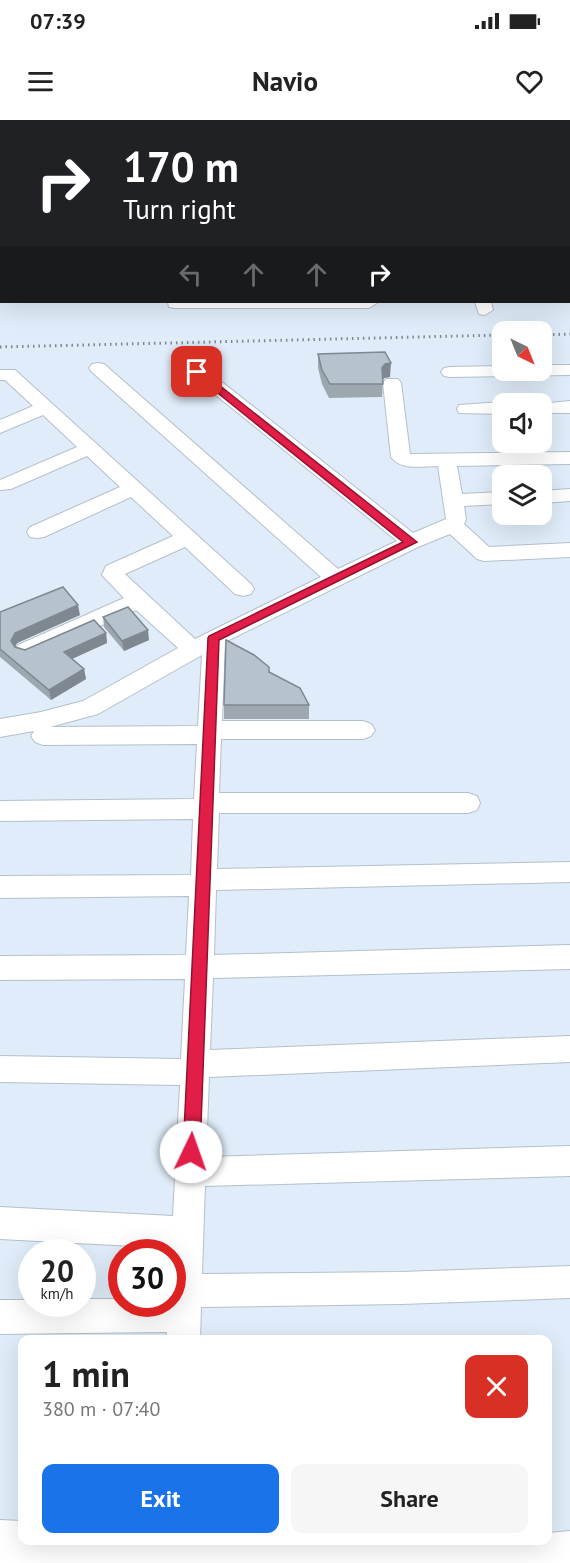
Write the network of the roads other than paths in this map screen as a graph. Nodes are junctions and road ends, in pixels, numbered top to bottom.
1 (369, 303) dead end
2 (175, 307) edge
3 (98, 368) dead end
4 (570, 370) edge
5 (197, 372) dead end
6 (450, 372) dead end
7 (0, 375) edge
8 (392, 383) dead end
9 (47, 407) junction
10 (570, 407) edge
11 (492, 408) edge
12 (552, 408) edge
13 (466, 409) dead end
14 (0, 427) edge
15 (90, 448) junction
16 (570, 458) edge
17 (448, 460) junction
18 (4, 485) dead end
19 (135, 488) junction
20 (570, 495) edge
21 (552, 496) edge
22 (492, 498) edge
23 (454, 500) junction
24 (453, 525) junction
25 (37, 532) dead end
26 (189, 537) junction
27 (411, 542) junction
28 (570, 550) edge
29 (336, 579) junction
30 (243, 589) dead end
31 (139, 600) junction
32 (204, 644) junction
33 (26, 650) edge
34 (0, 728) edge
35 (363, 730) dead end
36 (211, 733) junction
37 (43, 736) dead end
38 (468, 803) dead end
39 (207, 806) junction
40 (0, 811) edge
41 (570, 872) edge
42 (204, 883) junction
43 (0, 887) edge
44 (570, 957) edge
45 (200, 967) junction
46 (0, 968) edge
47 (570, 1049) edge
48 (195, 1068) junction
49 (0, 1069) edge
50 (570, 1161) edge
51 (190, 1172) junction
52 (0, 1224) edge
53 (188, 1233) junction
54 (186, 1274) edge
55 (570, 1282) edge
56 (186, 1315) edge
57 (108, 1316) edge
58 (0, 1317) edge
59 (0, 1543) edge
60 (18, 1543) edge
61 (174, 1545) edge
62 (570, 1554) edge

1 - 2 street
3 - 29 street
4 - 6 street
5 - 27 street
7 - 9 street
8 - 17 street
9 - 14 street
9 - 15 street
10 - 12 street
11 - 13 street
15 - 18 street
15 - 19 street
16 - 17 street
17 - 23 street
19 - 25 street
19 - 26 street
20 - 21 street
22 - 23 street
23 - 24 street
24 - 27 street
24 - 28 street
26 - 30 street
26 - 31 street
27 - 29 street
29 - 32 street
31 - 32 street
31 - 33 street
32 - 34 street
32 - 36 street
35 - 36 street
36 - 37 street
36 - 39 street
38 - 39 street
39 - 40 street
39 - 42 street
41 - 42 street
42 - 43 street
42 - 45 street
44 - 45 street
45 - 46 street
45 - 48 street
47 - 48 street
48 - 49 street
48 - 51 street
50 - 51 street
51 - 53 street
52 - 53 street
53 - 54 street
55 - 56 street
57 - 58 street
59 - 60 street
61 - 62 street

